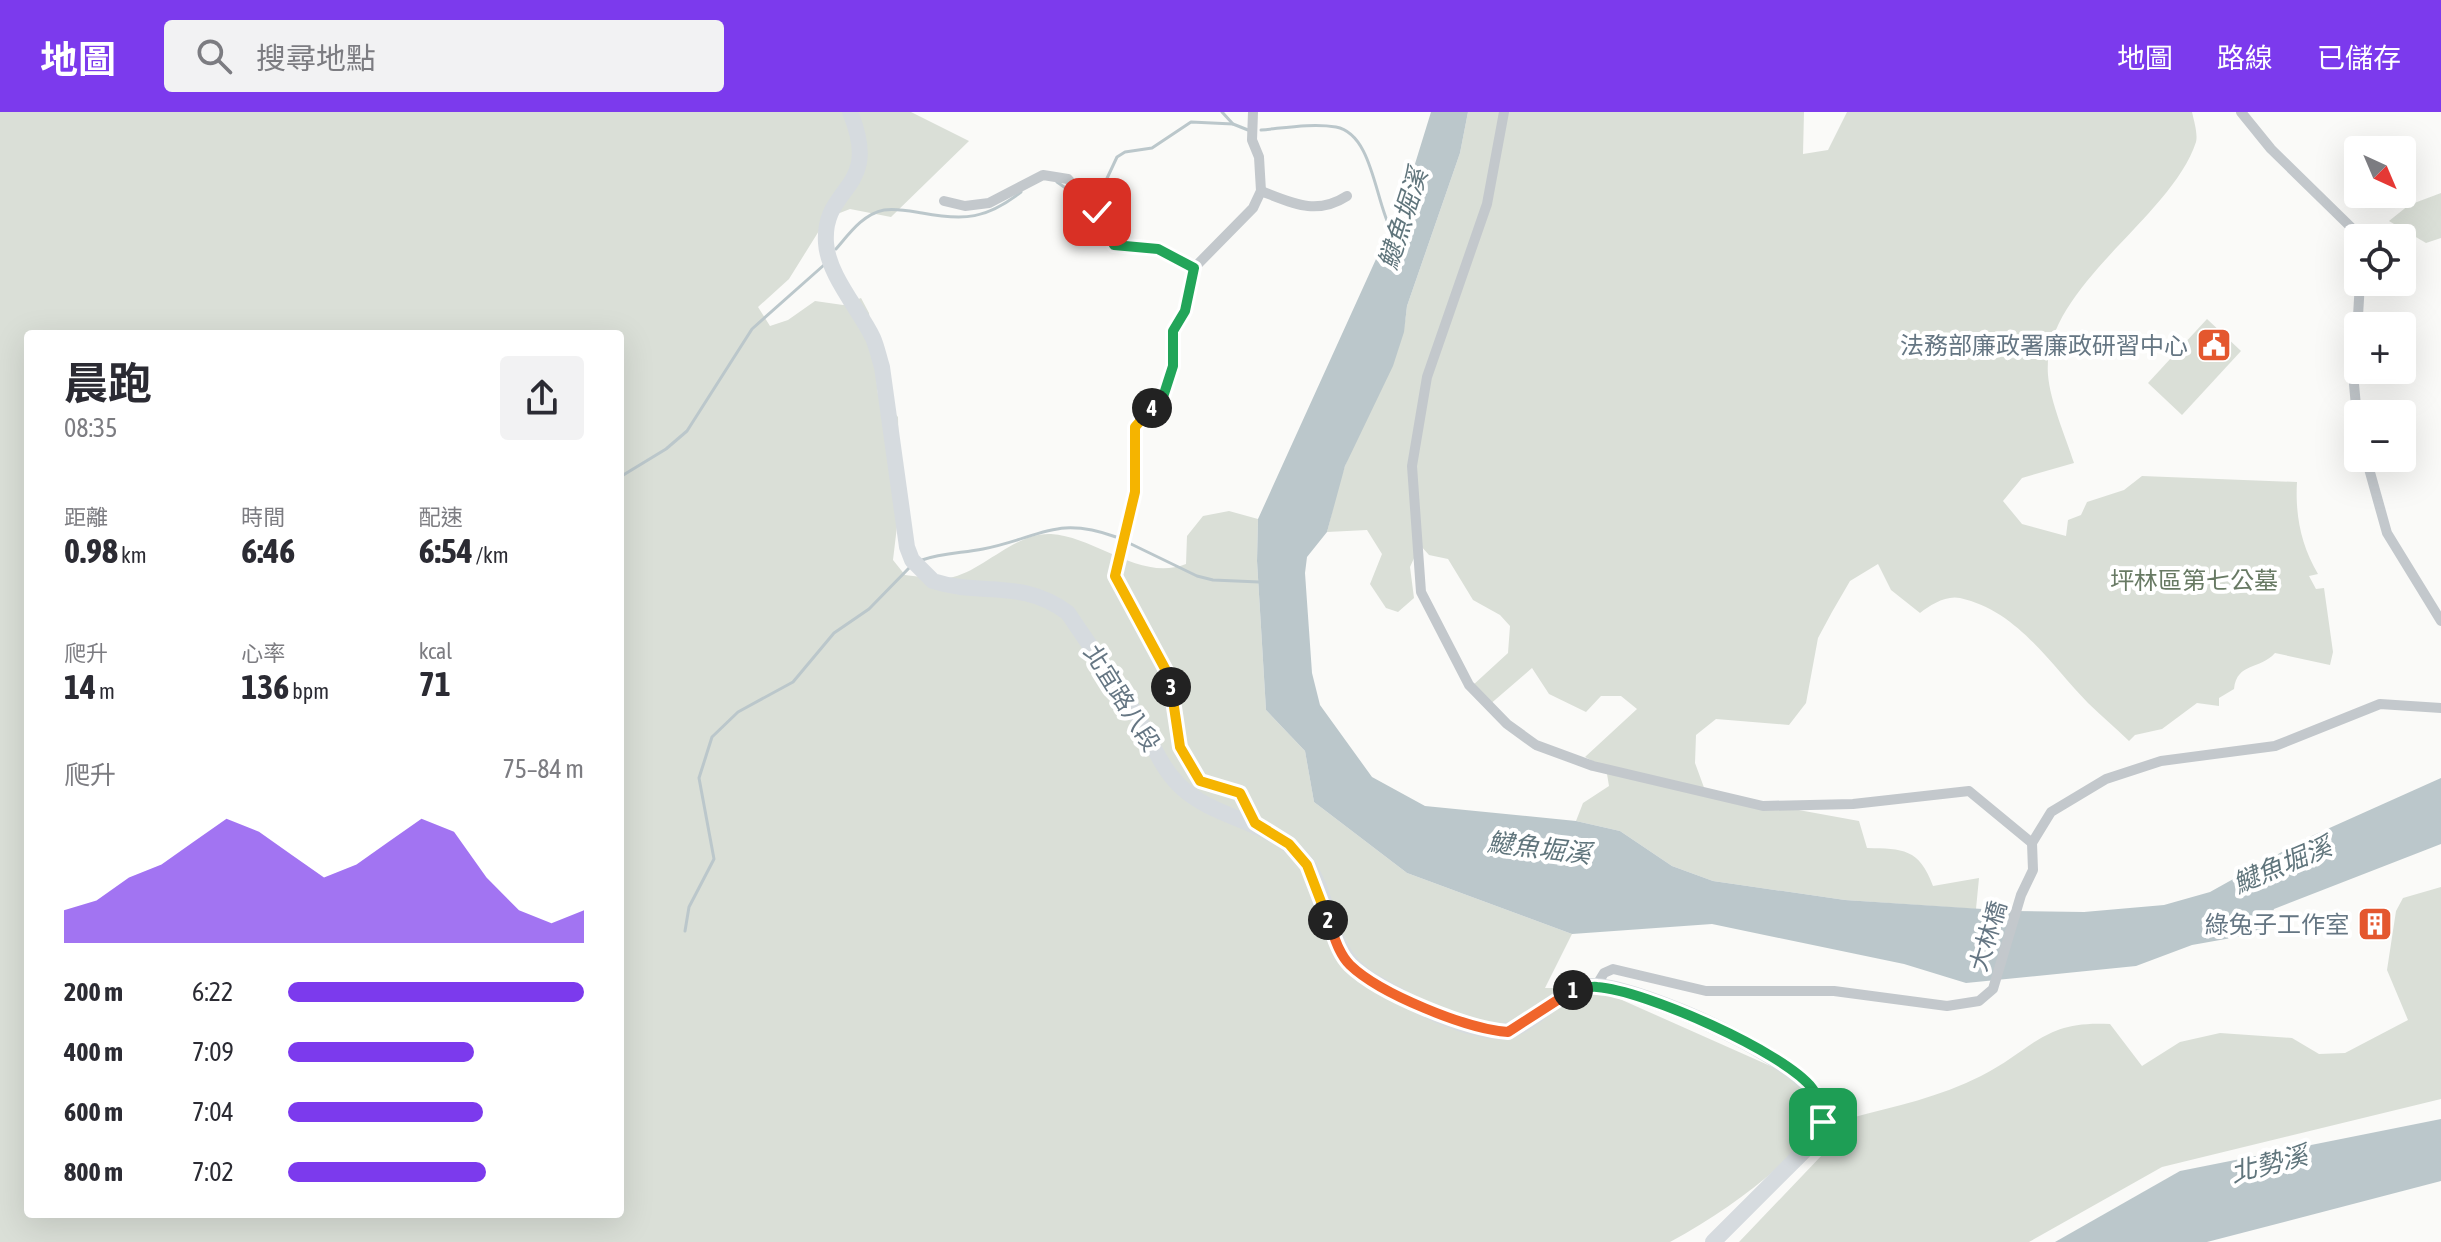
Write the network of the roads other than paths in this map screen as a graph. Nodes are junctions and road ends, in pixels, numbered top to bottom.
1 (850, 112) edge
2 (1253, 112) edge
3 (1504, 112) edge
4 (2241, 112) edge
5 (1261, 191) junction
6 (1347, 196) dead end
7 (944, 201) dead end
8 (2348, 224) edge
9 (1194, 268) junction
10 (2359, 296) edge
11 (2355, 400) edge
12 (2370, 472) edge
13 (2441, 621) edge
14 (2441, 708) edge
15 (1255, 823) junction
16 (2032, 843) junction
17 (1596, 986) junction
18 (1713, 1242) edge

1 - 15 main road, 北宜路八段
2 - 5 street
3 - 16 street
4 - 8 street
5 - 6 street
5 - 9 street
7 - 9 street
9 - 15 street
10 - 11 street
12 - 13 street
14 - 16 street
15 - 17 main road, 北宜路八段
16 - 17 street, 大林橋
17 - 18 main road

